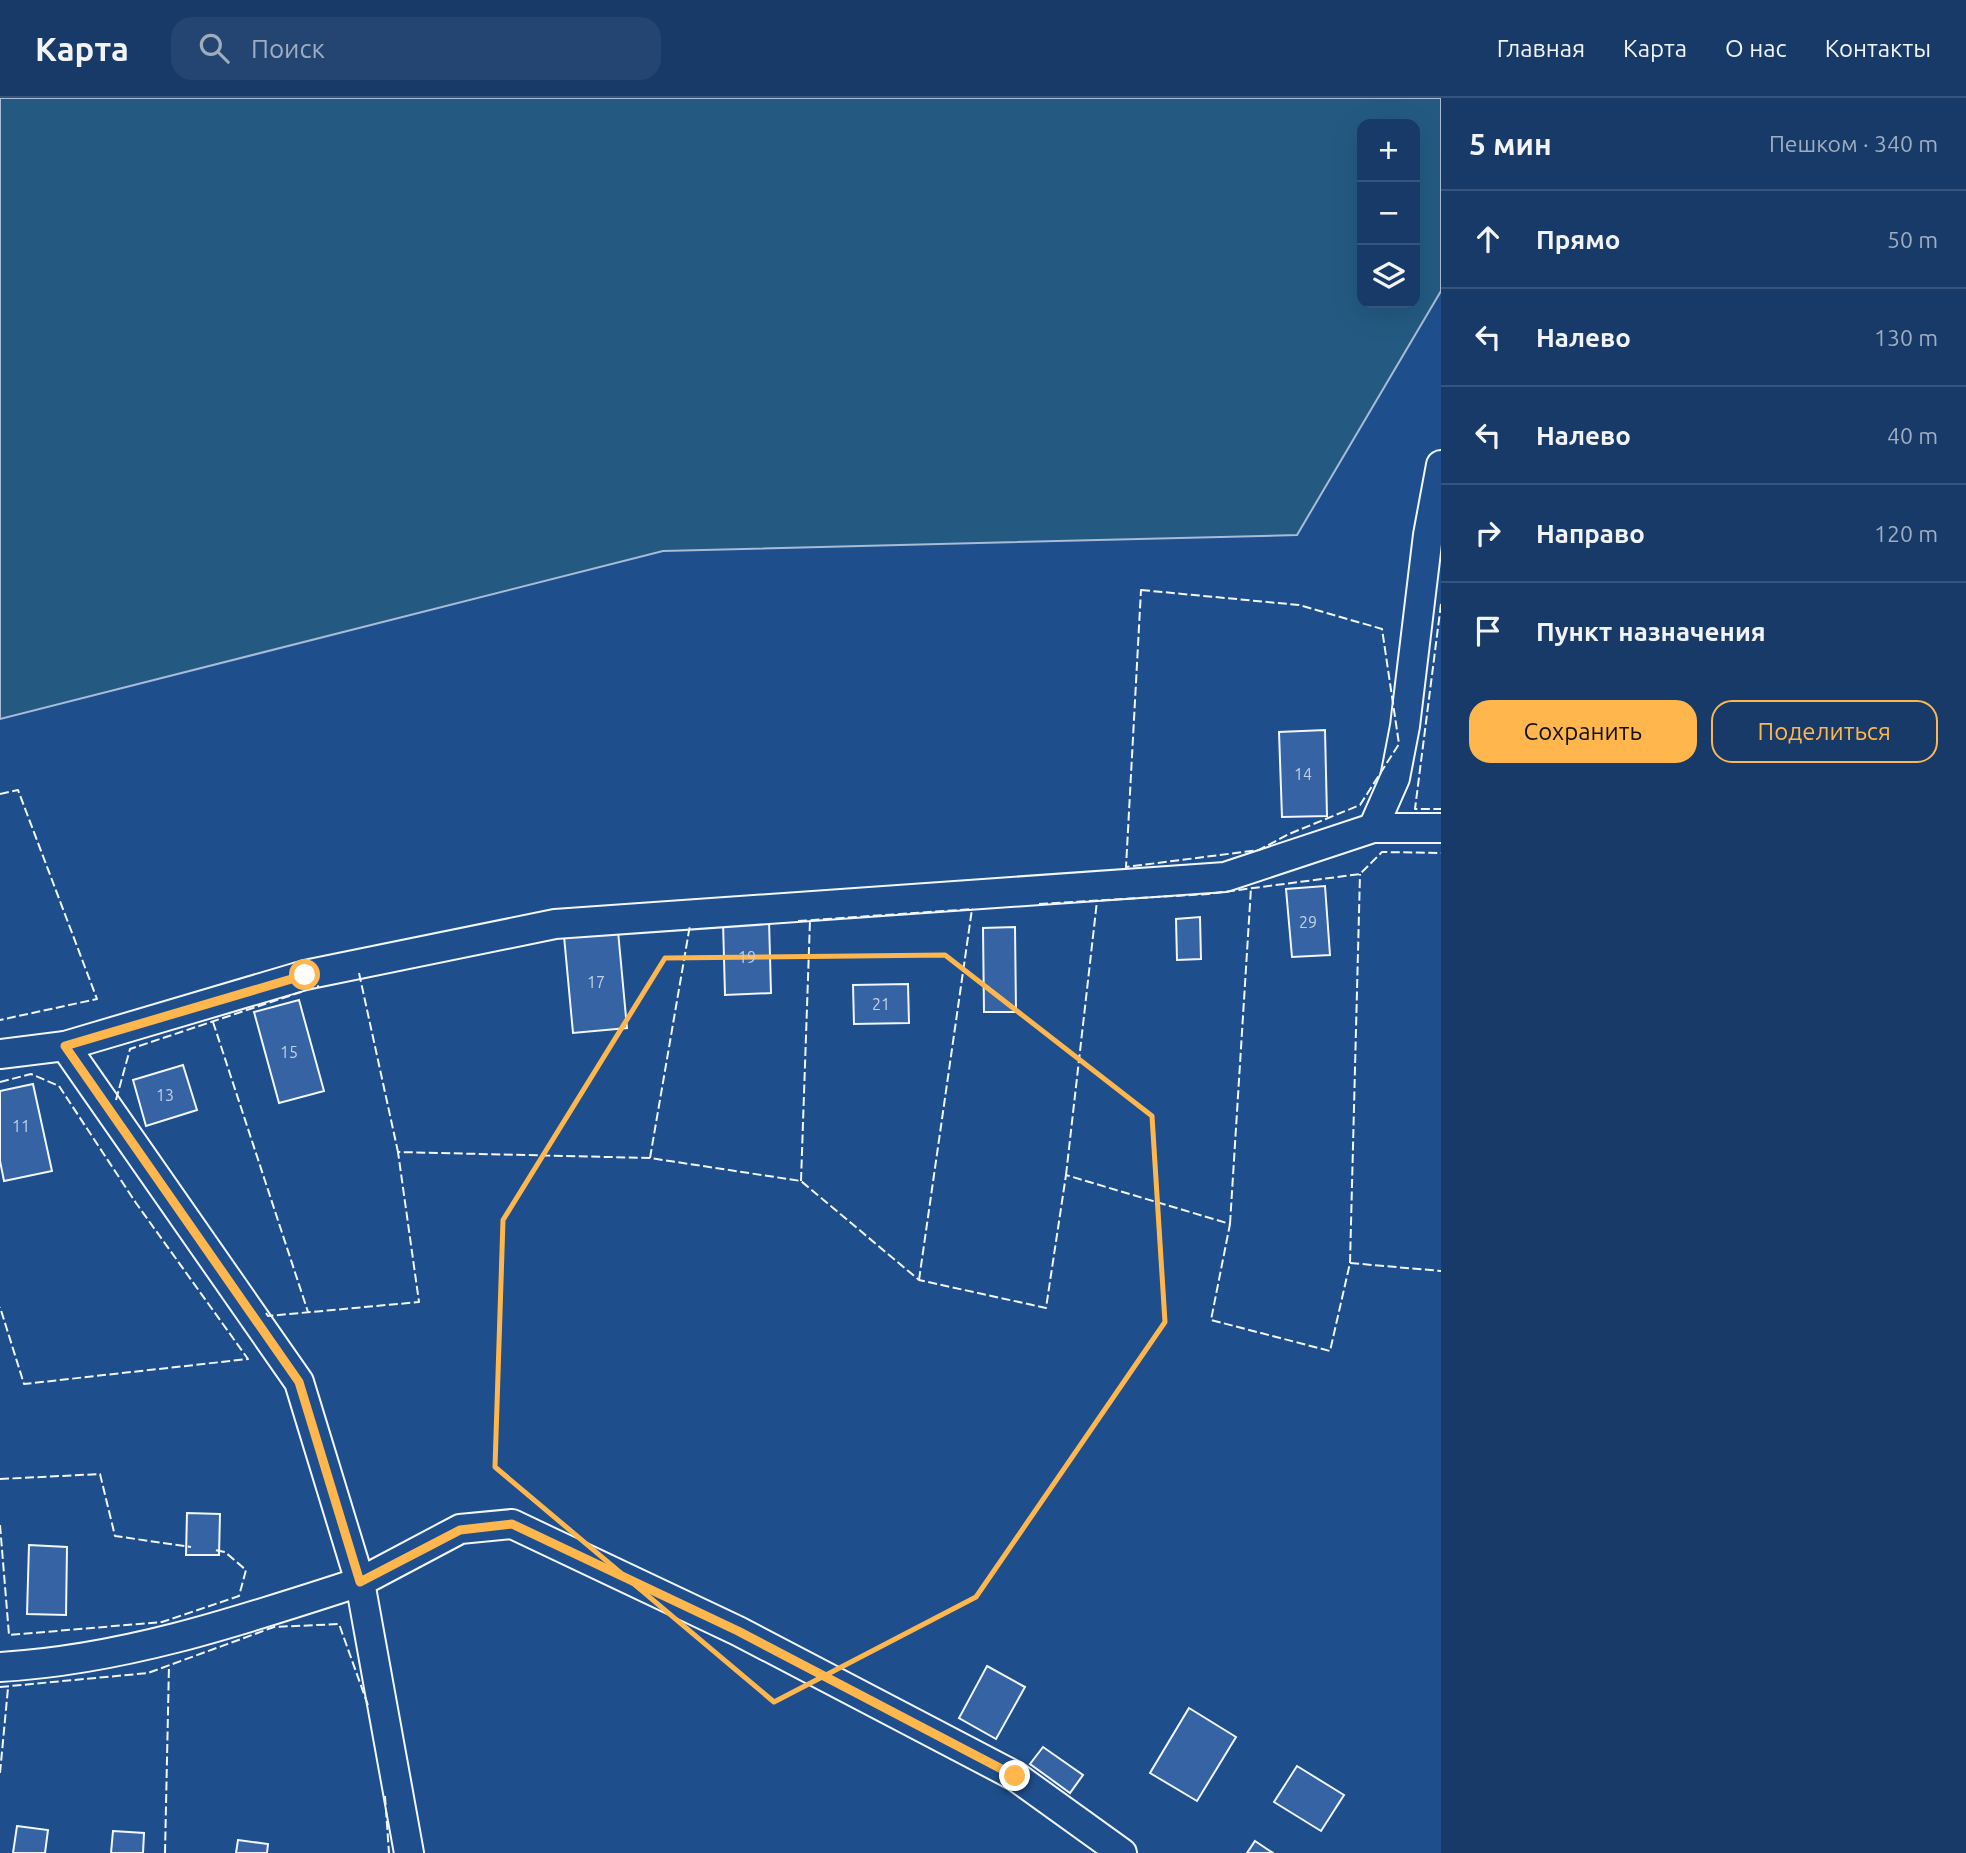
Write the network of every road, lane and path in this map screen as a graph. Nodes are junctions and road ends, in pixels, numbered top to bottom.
1 (1441, 465) edge
2 (1373, 828) junction
3 (1441, 828) edge
4 (65, 1046) junction
5 (0, 1054) edge
6 (360, 1582) junction
7 (0, 1667) edge
8 (409, 1853) edge
9 (1122, 1853) edge

1 - 2 street
2 - 3 street
2 - 4 street
4 - 5 street
4 - 6 street
6 - 7 street
6 - 8 street
6 - 9 street

